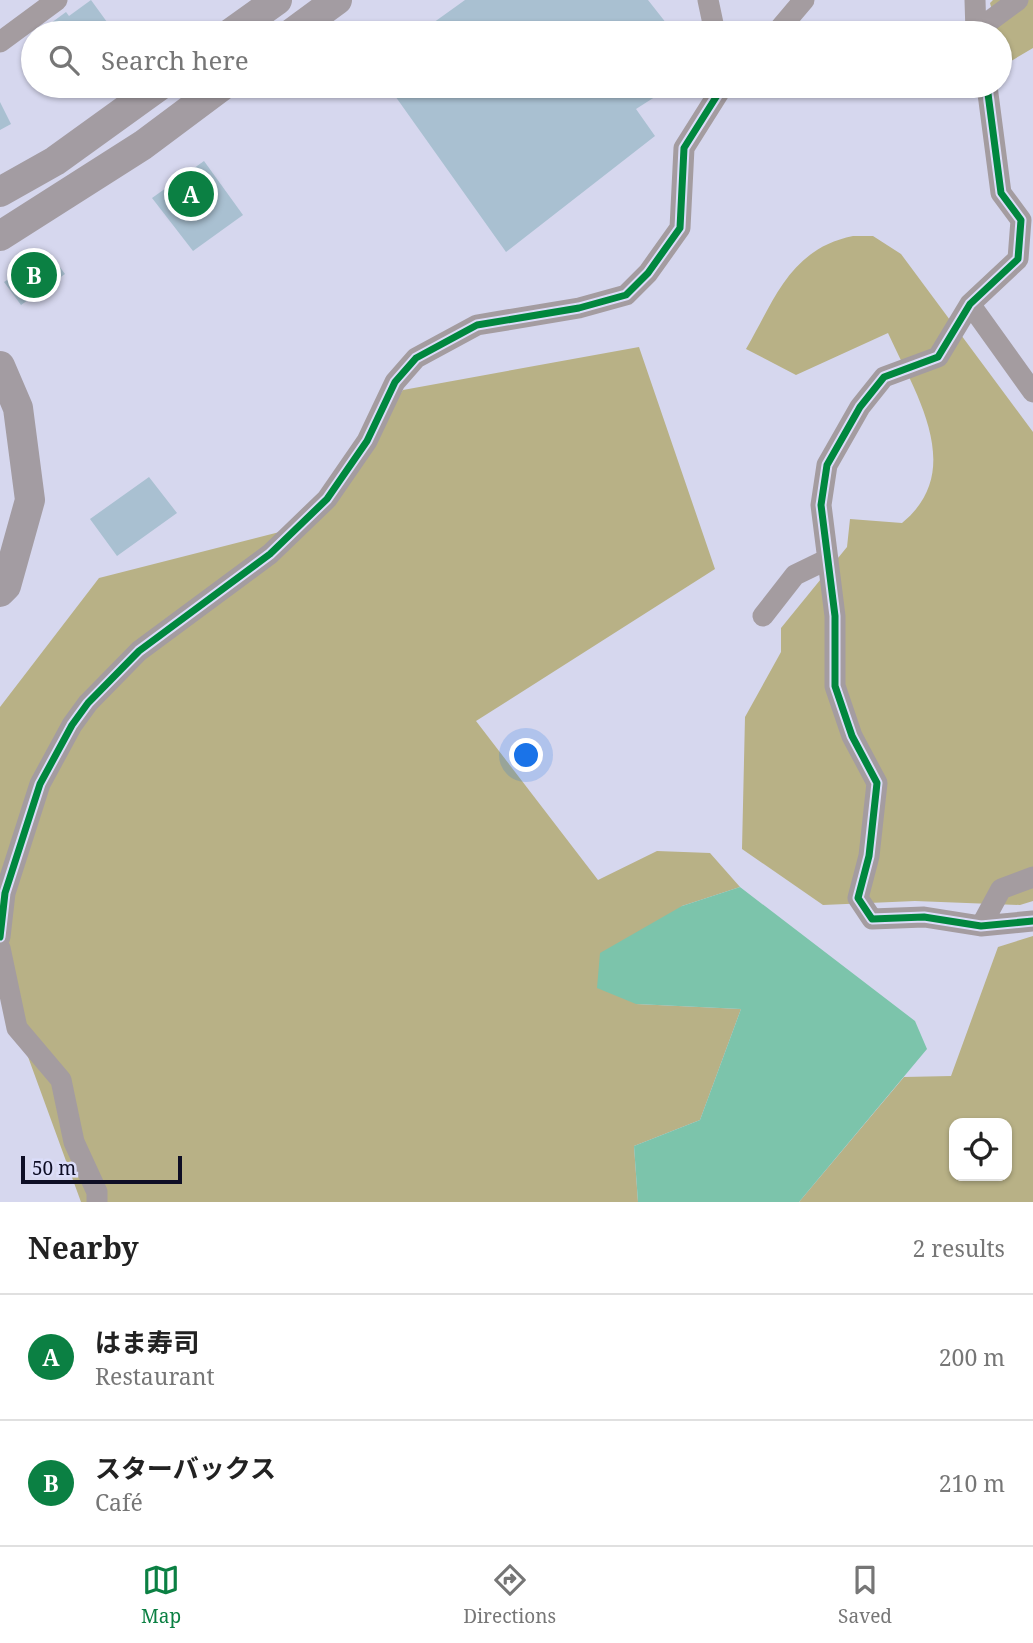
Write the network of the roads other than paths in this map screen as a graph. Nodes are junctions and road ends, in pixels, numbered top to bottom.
1 (57, 0) edge
2 (277, 0) edge
3 (337, 0) edge
4 (708, 0) edge
5 (804, 0) edge
6 (975, 0) edge
7 (1018, 0) edge
8 (28, 21) edge
9 (248, 21) edge
10 (308, 21) edge
11 (712, 21) edge
12 (786, 21) edge
13 (976, 21) edge
14 (990, 21) edge
15 (21, 27) edge
16 (0, 42) edge
17 (142, 98) edge
18 (206, 98) edge
19 (715, 98) edge
20 (989, 98) edge
21 (0, 192) edge
22 (1027, 215) edge
23 (0, 236) edge
24 (1026, 251) edge
25 (970, 304) junction
26 (0, 366) edge
27 (1033, 392) edge
28 (828, 559) junction
29 (0, 592) edge
30 (763, 616) dead end
31 (1033, 877) edge
32 (1033, 921) edge
33 (981, 926) junction
34 (0, 937) edge
35 (0, 948) edge
36 (97, 1202) edge

1 - 8 street
2 - 9 street
3 - 10 street
4 - 11 street
5 - 12 street
6 - 13 street
7 - 14 street
15 - 16 street
17 - 21 street
18 - 23 street
19 - 34 street
20 - 22 street
22 - 24 street
24 - 25 street
25 - 27 street
25 - 28 street
26 - 29 street
28 - 30 street
28 - 33 street
31 - 33 street
32 - 33 street
35 - 36 street

